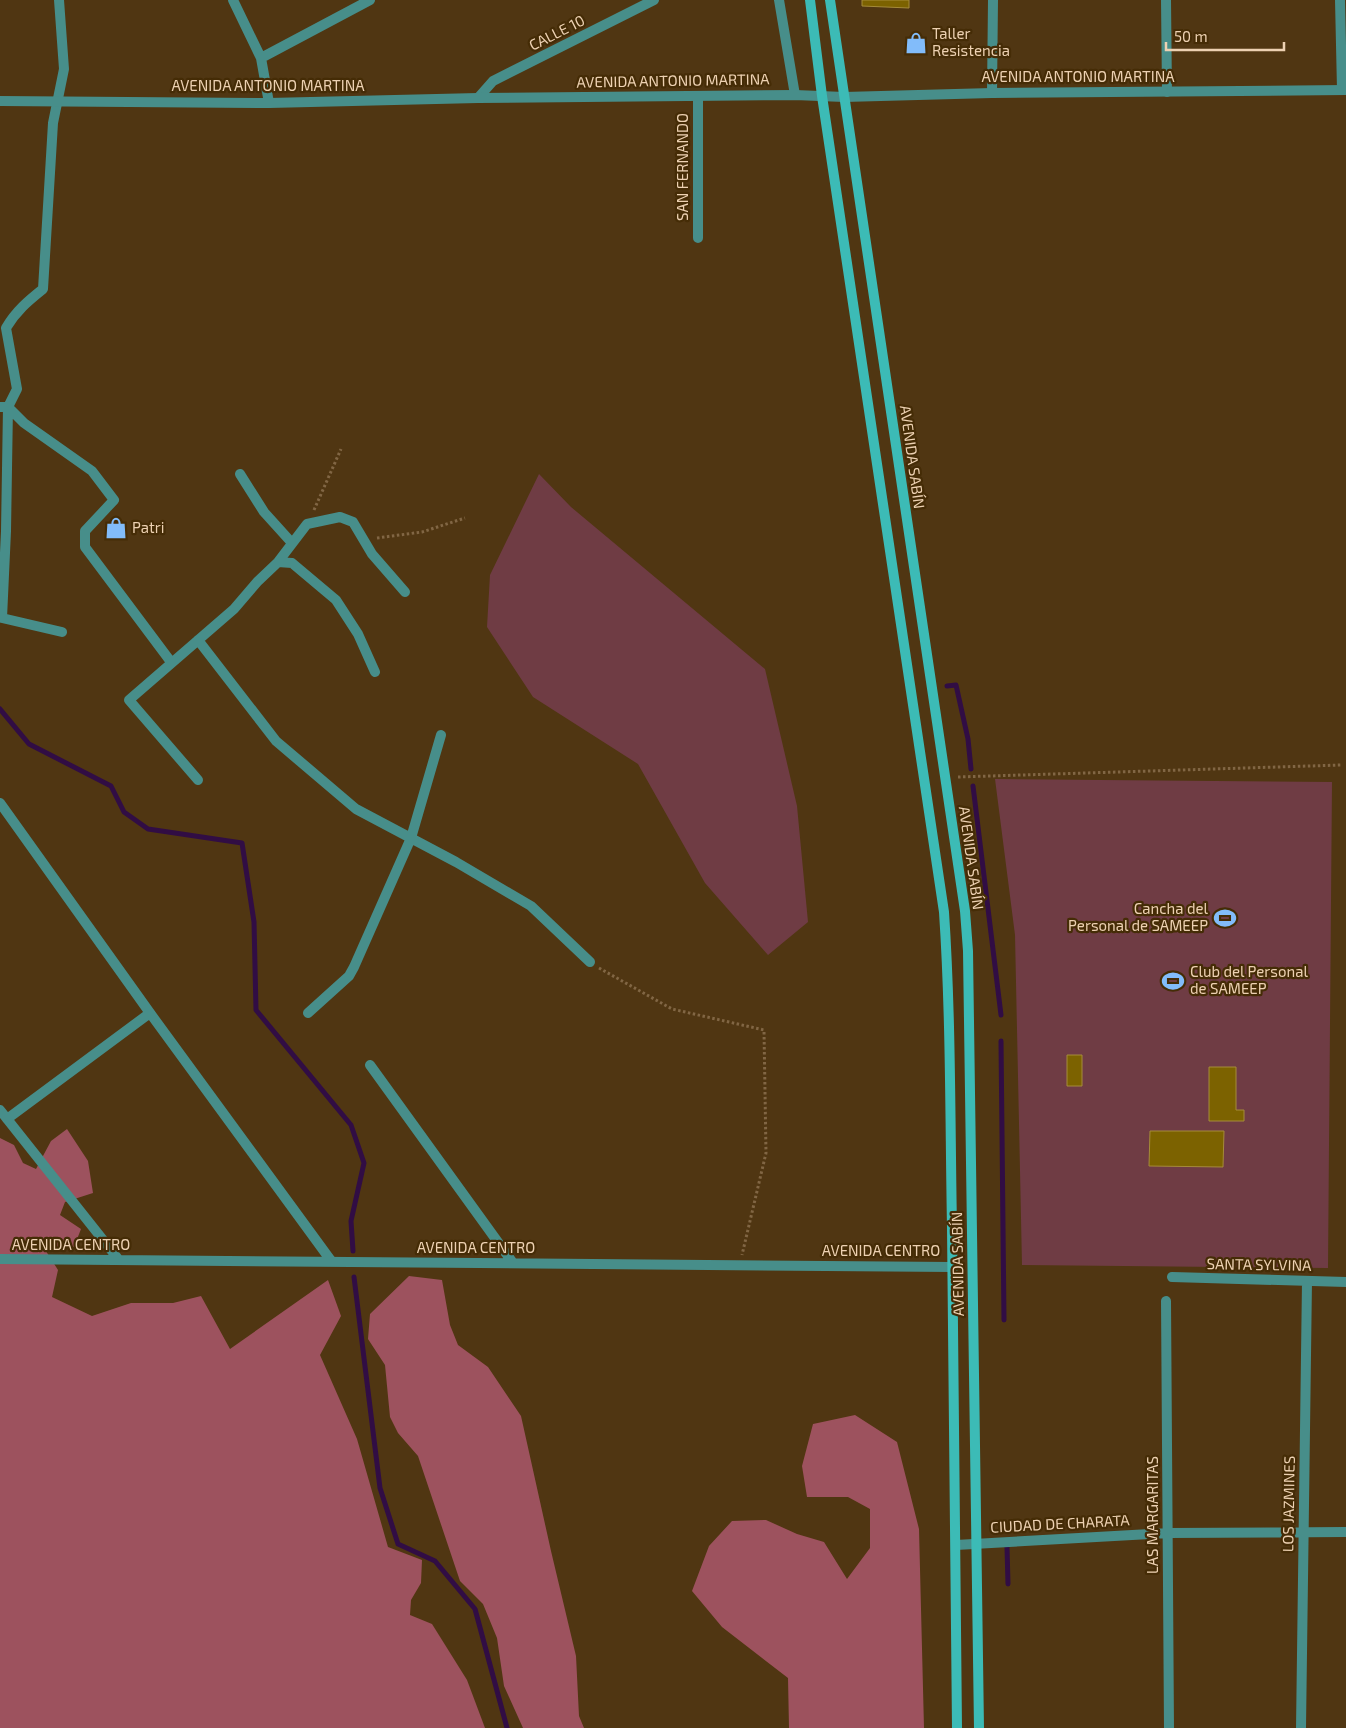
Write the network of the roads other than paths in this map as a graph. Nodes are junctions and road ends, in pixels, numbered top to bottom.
1 (59, 0) edge
2 (233, 0) edge
3 (370, 0) edge
4 (654, 0) edge
5 (780, 0) edge
6 (810, 0) edge
7 (830, 0) edge
8 (993, 0) edge
9 (1166, 0) edge
10 (1340, 0) edge
11 (261, 58) junction
12 (1344, 90) edge
13 (1166, 92) junction
14 (992, 93) junction
15 (795, 95) junction
16 (822, 96) junction
17 (698, 97) junction
18 (844, 97) junction
19 (478, 98) junction
20 (58, 100) junction
21 (0, 101) edge
22 (269, 103) junction
23 (698, 238) dead end
24 (4, 407) edge
25 (240, 474) dead end
26 (3, 531) edge
27 (292, 543) junction
28 (278, 562) junction
29 (405, 592) dead end
30 (62, 632) dead end
31 (198, 640) junction
32 (172, 662) junction
33 (375, 672) dead end
34 (441, 735) dead end
35 (198, 780) dead end
36 (0, 803) edge
37 (411, 838) junction
38 (590, 962) road end
39 (150, 1013) junction
40 (308, 1013) dead end
41 (370, 1064) dead end
42 (0, 1110) edge
43 (7, 1119) junction
44 (0, 1259) edge
45 (119, 1260) junction
46 (332, 1262) junction
47 (513, 1263) junction
48 (952, 1266) junction
49 (1172, 1277) dead end
50 (1307, 1281) junction
51 (1346, 1282) edge
52 (1166, 1301) dead end
53 (1304, 1532) junction
54 (1346, 1532) edge
55 (1168, 1533) junction
56 (977, 1543) junction
57 (956, 1546) junction
58 (957, 1728) edge
59 (979, 1728) edge
60 (1169, 1728) edge
61 (1301, 1728) edge

1 - 20 street
2 - 11 street
3 - 11 street
4 - 19 street, CALLE 10
5 - 15 street
6 - 16 main road, AVENIDA SABÍN
7 - 18 main road, AVENIDA SABÍN
8 - 14 street
9 - 13 street
10 - 12 street
11 - 22 street
12 - 13 street, AVENIDA ANTONIO MARTINA
13 - 14 street, AVENIDA ANTONIO MARTINA
14 - 18 street, AVENIDA ANTONIO MARTINA
15 - 16 street, AVENIDA ANTONIO MARTINA
15 - 17 street, AVENIDA ANTONIO MARTINA
16 - 18 street, AVENIDA ANTONIO MARTINA
16 - 48 main road, AVENIDA SABÍN
17 - 19 street, AVENIDA ANTONIO MARTINA
17 - 23 street, SAN FERNANDO
18 - 56 main road, AVENIDA SABÍN
19 - 22 street, AVENIDA ANTONIO MARTINA
20 - 21 street, AVENIDA ANTONIO MARTINA
20 - 22 street, AVENIDA ANTONIO MARTINA
20 - 24 street
24 - 26 street
24 - 32 street
25 - 27 street
26 - 30 street
27 - 28 street
27 - 29 street
28 - 31 street
28 - 33 street
31 - 32 street
31 - 37 street
32 - 35 street
34 - 37 street
36 - 39 street
37 - 38 street
37 - 40 street
39 - 43 street
39 - 46 street
41 - 47 street
42 - 43 street
43 - 45 street
44 - 45 street, AVENIDA CENTRO
45 - 46 street, AVENIDA CENTRO
46 - 47 street, AVENIDA CENTRO
47 - 48 street, AVENIDA CENTRO
48 - 57 main road, AVENIDA SABÍN
49 - 50 street, SANTA SYLVINA
50 - 51 street, SANTA SYLVINA
50 - 53 street, LOS JAZMINES
52 - 55 street, LAS MARGARITAS
53 - 54 street, CIUDAD DE CHARATA
53 - 55 street, CIUDAD DE CHARATA
53 - 61 street, LOS JAZMINES
55 - 56 street, CIUDAD DE CHARATA
55 - 60 street, LAS MARGARITAS
56 - 57 street, CIUDAD DE CHARATA
56 - 59 main road, AVENIDA SABÍN
57 - 58 main road, AVENIDA SABÍN

